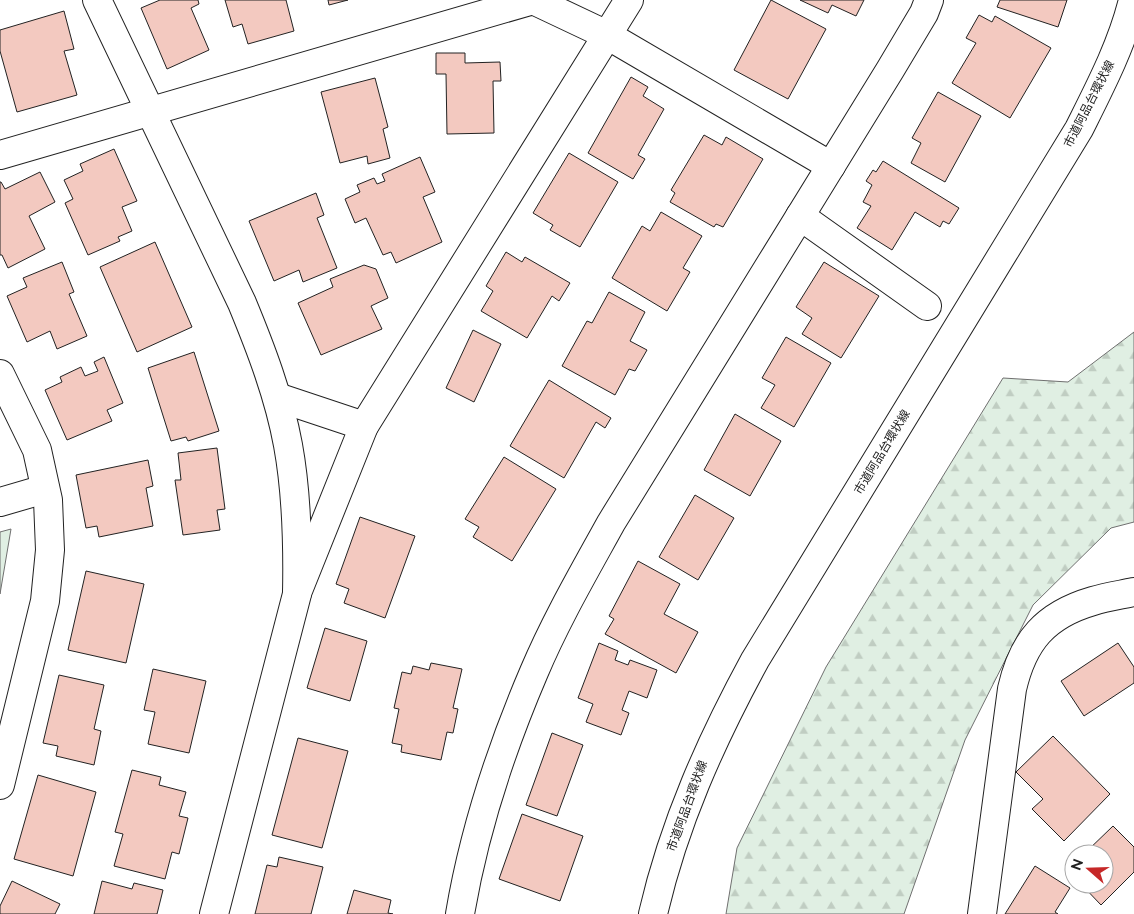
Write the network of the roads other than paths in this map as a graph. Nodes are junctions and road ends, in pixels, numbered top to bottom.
1 (97, 0) edge
2 (629, 0) edge
3 (929, 0) edge
4 (1133, 0) edge
5 (607, 35) junction
6 (150, 112) junction
7 (0, 155) edge
8 (831, 166) junction
9 (800, 216) junction
10 (927, 306) dead end
11 (0, 374) edge
12 (277, 397) junction
13 (364, 426) junction
14 (45, 489) junction
15 (0, 502) edge
16 (1134, 592) edge
17 (297, 594) junction
18 (0, 785) edge
19 (214, 914) edge
20 (460, 914) edge
21 (654, 914) edge
22 (982, 914) edge

1 - 6 street
2 - 5 street
3 - 8 street
4 - 21 street, 市道阿品台環状線
5 - 6 street
5 - 8 street
5 - 13 street
6 - 7 street
6 - 12 street
8 - 9 street
9 - 10 street
9 - 20 street
11 - 14 street
12 - 13 street
12 - 17 street
13 - 17 street
14 - 15 street
14 - 18 street
16 - 22 street
17 - 19 street

